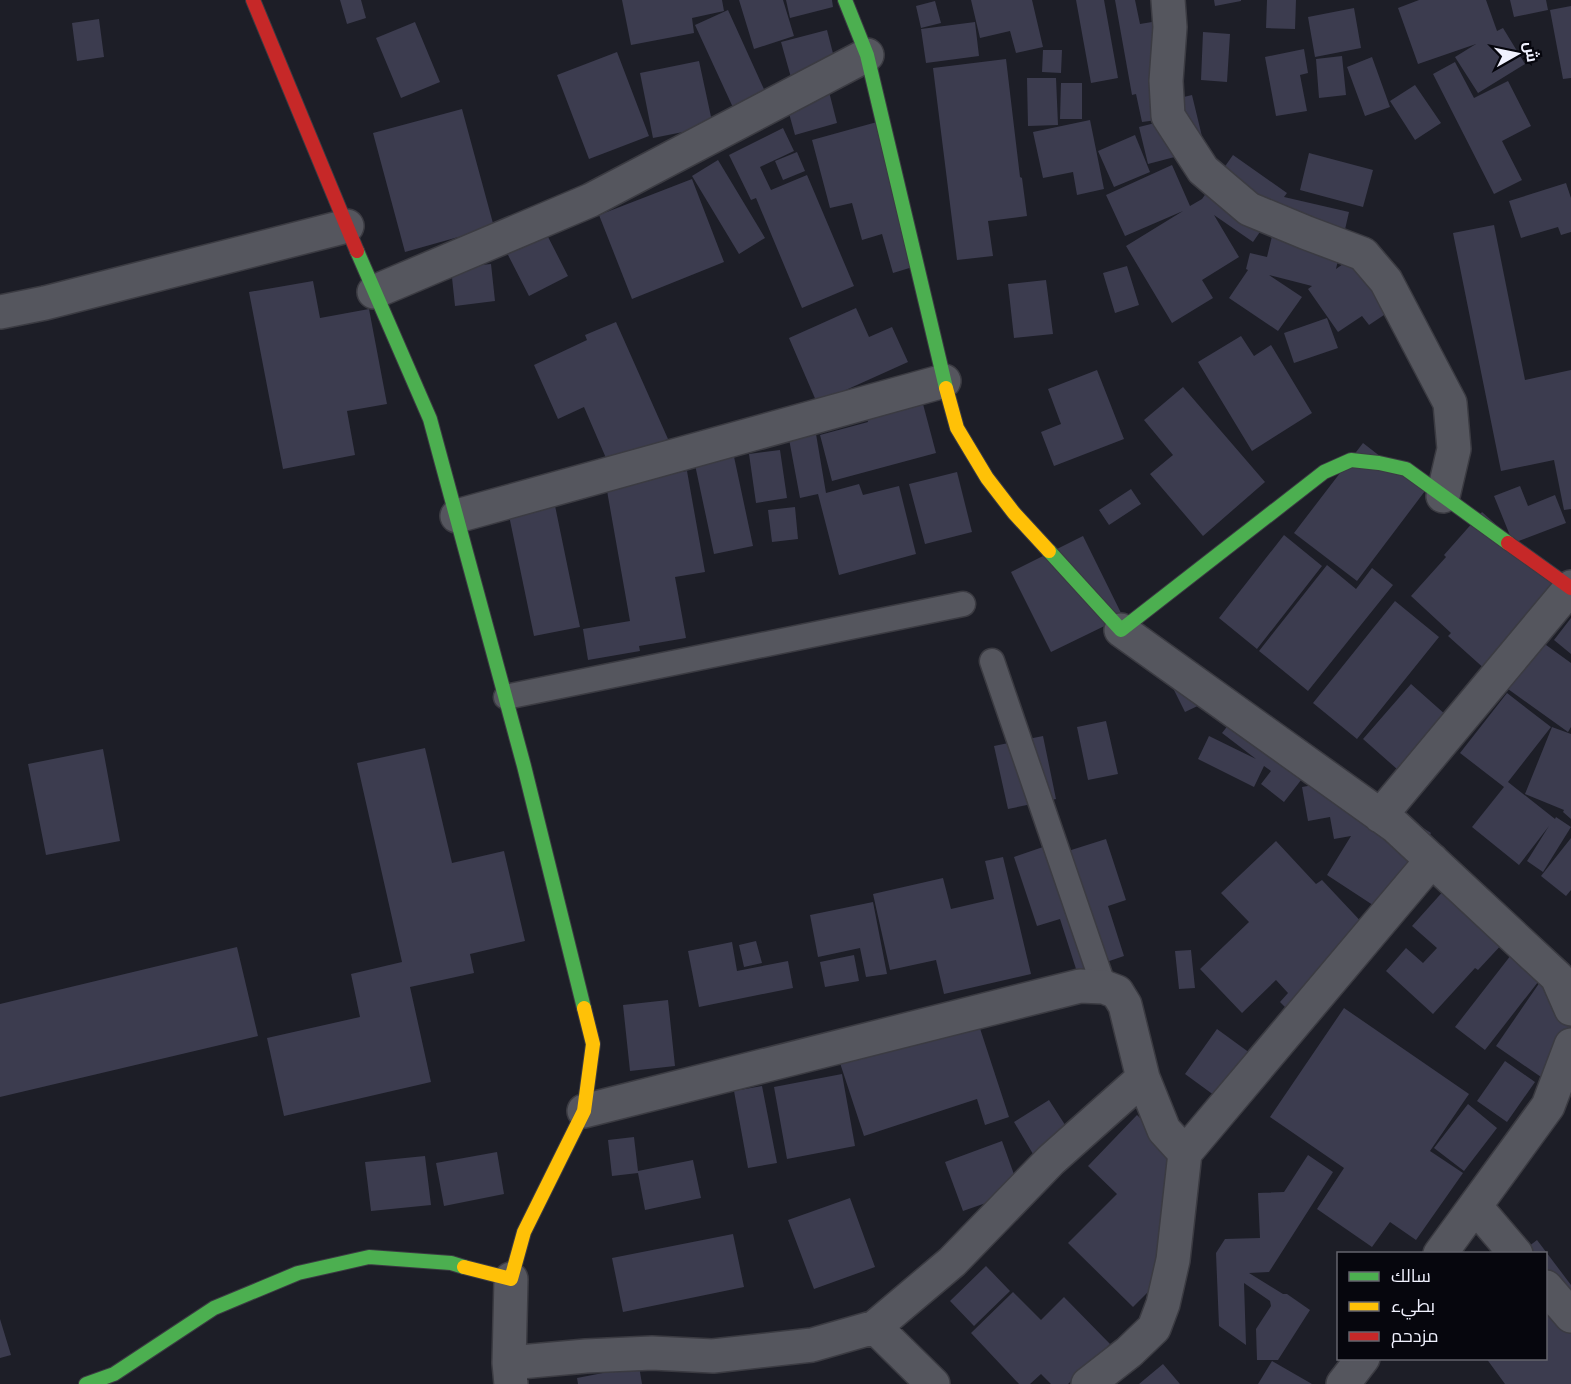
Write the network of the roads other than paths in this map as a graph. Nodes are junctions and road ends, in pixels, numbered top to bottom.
1 (254, 0) edge
2 (845, 0) edge
3 (1168, 0) edge
4 (867, 55) junction
5 (347, 226) junction
6 (374, 292) junction
7 (0, 312) edge
8 (944, 381) junction
9 (1443, 496) junction
10 (457, 516) junction
11 (1571, 588) edge
12 (963, 604) dead end
13 (1121, 630) junction
14 (992, 661) dead end
15 (506, 697) junction
16 (1380, 816) junction
17 (1432, 860) junction
18 (1104, 987) junction
19 (1571, 1009) edge
20 (1571, 1045) edge
21 (1143, 1078) junction
22 (584, 1111) junction
23 (1185, 1153) junction
24 (1475, 1206) junction
25 (1441, 1252) edge
26 (1514, 1252) edge
27 (511, 1279) junction
28 (1547, 1289) edge
29 (1571, 1316) edge
30 (875, 1327) junction
31 (1362, 1360) edge
32 (510, 1374) edge
33 (86, 1384) edge
34 (933, 1384) edge
35 (1088, 1384) edge
36 (1343, 1384) edge

1 - 5 street
2 - 4 street
3 - 9 street
4 - 6 street
4 - 8 street
5 - 6 street
5 - 7 street
6 - 10 street
8 - 10 street
8 - 13 street
9 - 11 street
9 - 13 street
10 - 15 street
11 - 16 street
12 - 15 lane
13 - 16 street
14 - 18 lane
15 - 22 street
16 - 17 street
17 - 19 street
17 - 23 street
18 - 21 street
18 - 22 street
20 - 24 street
21 - 23 street
21 - 30 street
22 - 27 street
23 - 35 street
24 - 25 street
24 - 26 street
27 - 32 street
27 - 33 street
28 - 29 street
30 - 32 street
30 - 34 street
31 - 36 street

